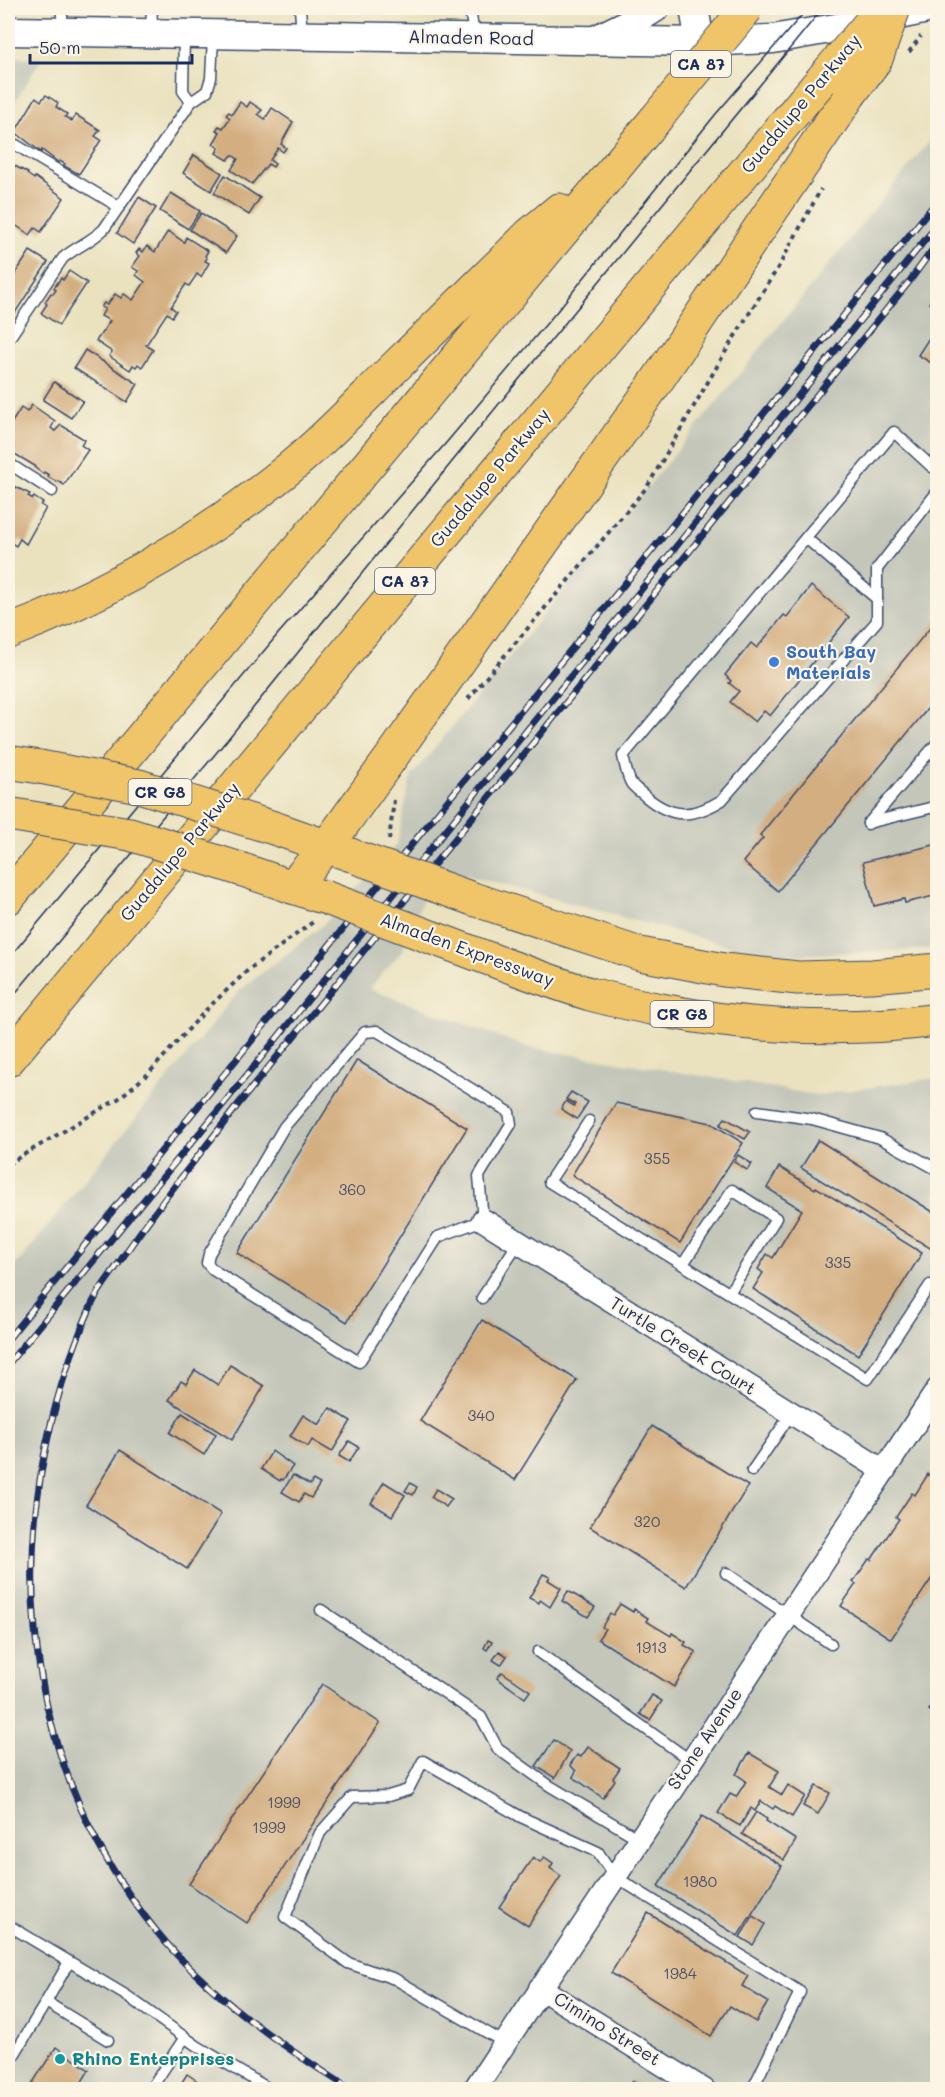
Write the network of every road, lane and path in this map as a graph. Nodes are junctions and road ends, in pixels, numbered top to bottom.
1 (300, 8) edge
2 (470, 8) edge
3 (655, 8) edge
4 (694, 8) edge
5 (747, 8) edge
6 (883, 8) edge
7 (894, 8) edge
8 (932, 8) edge
9 (62, 20) edge
10 (152, 21) edge
11 (8, 31) edge
12 (184, 34) junction
13 (213, 35) junction
14 (302, 35) junction
15 (474, 38) junction
16 (594, 40) junction
17 (700, 42) junction
18 (191, 102) junction
19 (16, 145) dead end
20 (587, 201) junction
21 (119, 207) junction
22 (8, 340) edge
23 (8, 463) edge
24 (938, 468) edge
25 (52, 491) dead end
26 (938, 491) edge
27 (806, 538) junction
28 (877, 599) junction
29 (8, 632) edge
30 (938, 742) edge
31 (8, 762) edge
32 (938, 806) edge
33 (8, 814) edge
34 (327, 846) junction
35 (292, 887) junction
36 (8, 898) edge
37 (938, 970) edge
38 (938, 1020) edge
39 (8, 1060) edge
40 (757, 1111) dead end
41 (589, 1121) dead end
42 (938, 1170) edge
43 (483, 1220) junction
44 (518, 1243) junction
45 (683, 1264) junction
46 (938, 1290) edge
47 (729, 1293) junction
48 (482, 1298) dead end
49 (938, 1389) edge
50 (791, 1414) junction
51 (752, 1471) dead end
52 (884, 1471) junction
53 (726, 1573) dead end
54 (321, 1610) dead end
55 (787, 1616) junction
56 (831, 1644) dead end
57 (538, 1652) dead end
58 (691, 1761) junction
59 (639, 1839) junction
60 (614, 1876) junction
61 (8, 1925) edge
62 (69, 1962) junction
63 (540, 1988) junction
64 (46, 2002) junction
65 (185, 2037) junction
66 (108, 2040) dead end
67 (505, 2043) junction
68 (8, 2065) edge
69 (150, 2090) edge
70 (272, 2090) edge
71 (474, 2090) edge
72 (704, 2090) edge
73 (752, 2090) edge

1 - 14 lane
2 - 15 lane
3 - 16 street
4 - 17 street
5 - 20 main road, CA 87, bridge
6 - 39 main road, Guadalupe Parkway / CA 87, bridge
7 - 34 main road, bridge
8 - 17 street, Almaden Road
9 - 10 street, Almaden Road
9 - 11 street, Almaden Road
10 - 12 street, Almaden Road
12 - 13 street, Almaden Road
12 - 18 lane
13 - 14 street, Almaden Road
13 - 18 lane
14 - 15 street, Almaden Road
15 - 16 street, Almaden Road
16 - 17 street, Almaden Road
18 - 21 lane
19 - 21 lane
20 - 29 main road
20 - 36 main road, CA 87
21 - 22 lane
23 - 25 lane
24 - 27 lane
26 - 28 lane
27 - 28 lane
27 - 28 lane
30 - 32 lane
31 - 34 main road, CR G8, bridge
33 - 35 main road, Almaden Expressway / CR G8, bridge
34 - 35 main road
34 - 37 main road, CR G8, bridge
35 - 38 main road, Almaden Expressway / CR G8, bridge
40 - 42 lane
41 - 45 lane
43 - 43 lane
43 - 44 street, Turtle Creek Court
44 - 48 lane
44 - 50 street, Turtle Creek Court
45 - 47 lane
45 - 47 lane
46 - 47 lane
49 - 52 street, Stone Avenue
50 - 51 lane
50 - 52 street, Turtle Creek Court
52 - 55 street, Stone Avenue
53 - 55 lane
54 - 59 lane
55 - 56 lane
55 - 58 street, Stone Avenue
57 - 58 lane
58 - 59 street, Stone Avenue
59 - 60 street, Stone Avenue
60 - 63 street, Stone Avenue
60 - 67 lane
60 - 73 lane
61 - 62 lane
62 - 64 lane
62 - 65 lane
63 - 67 street, Stone Avenue
63 - 72 street, Cimino Street
64 - 66 lane
64 - 68 lane
65 - 69 lane
65 - 70 lane
67 - 71 street, Stone Avenue

